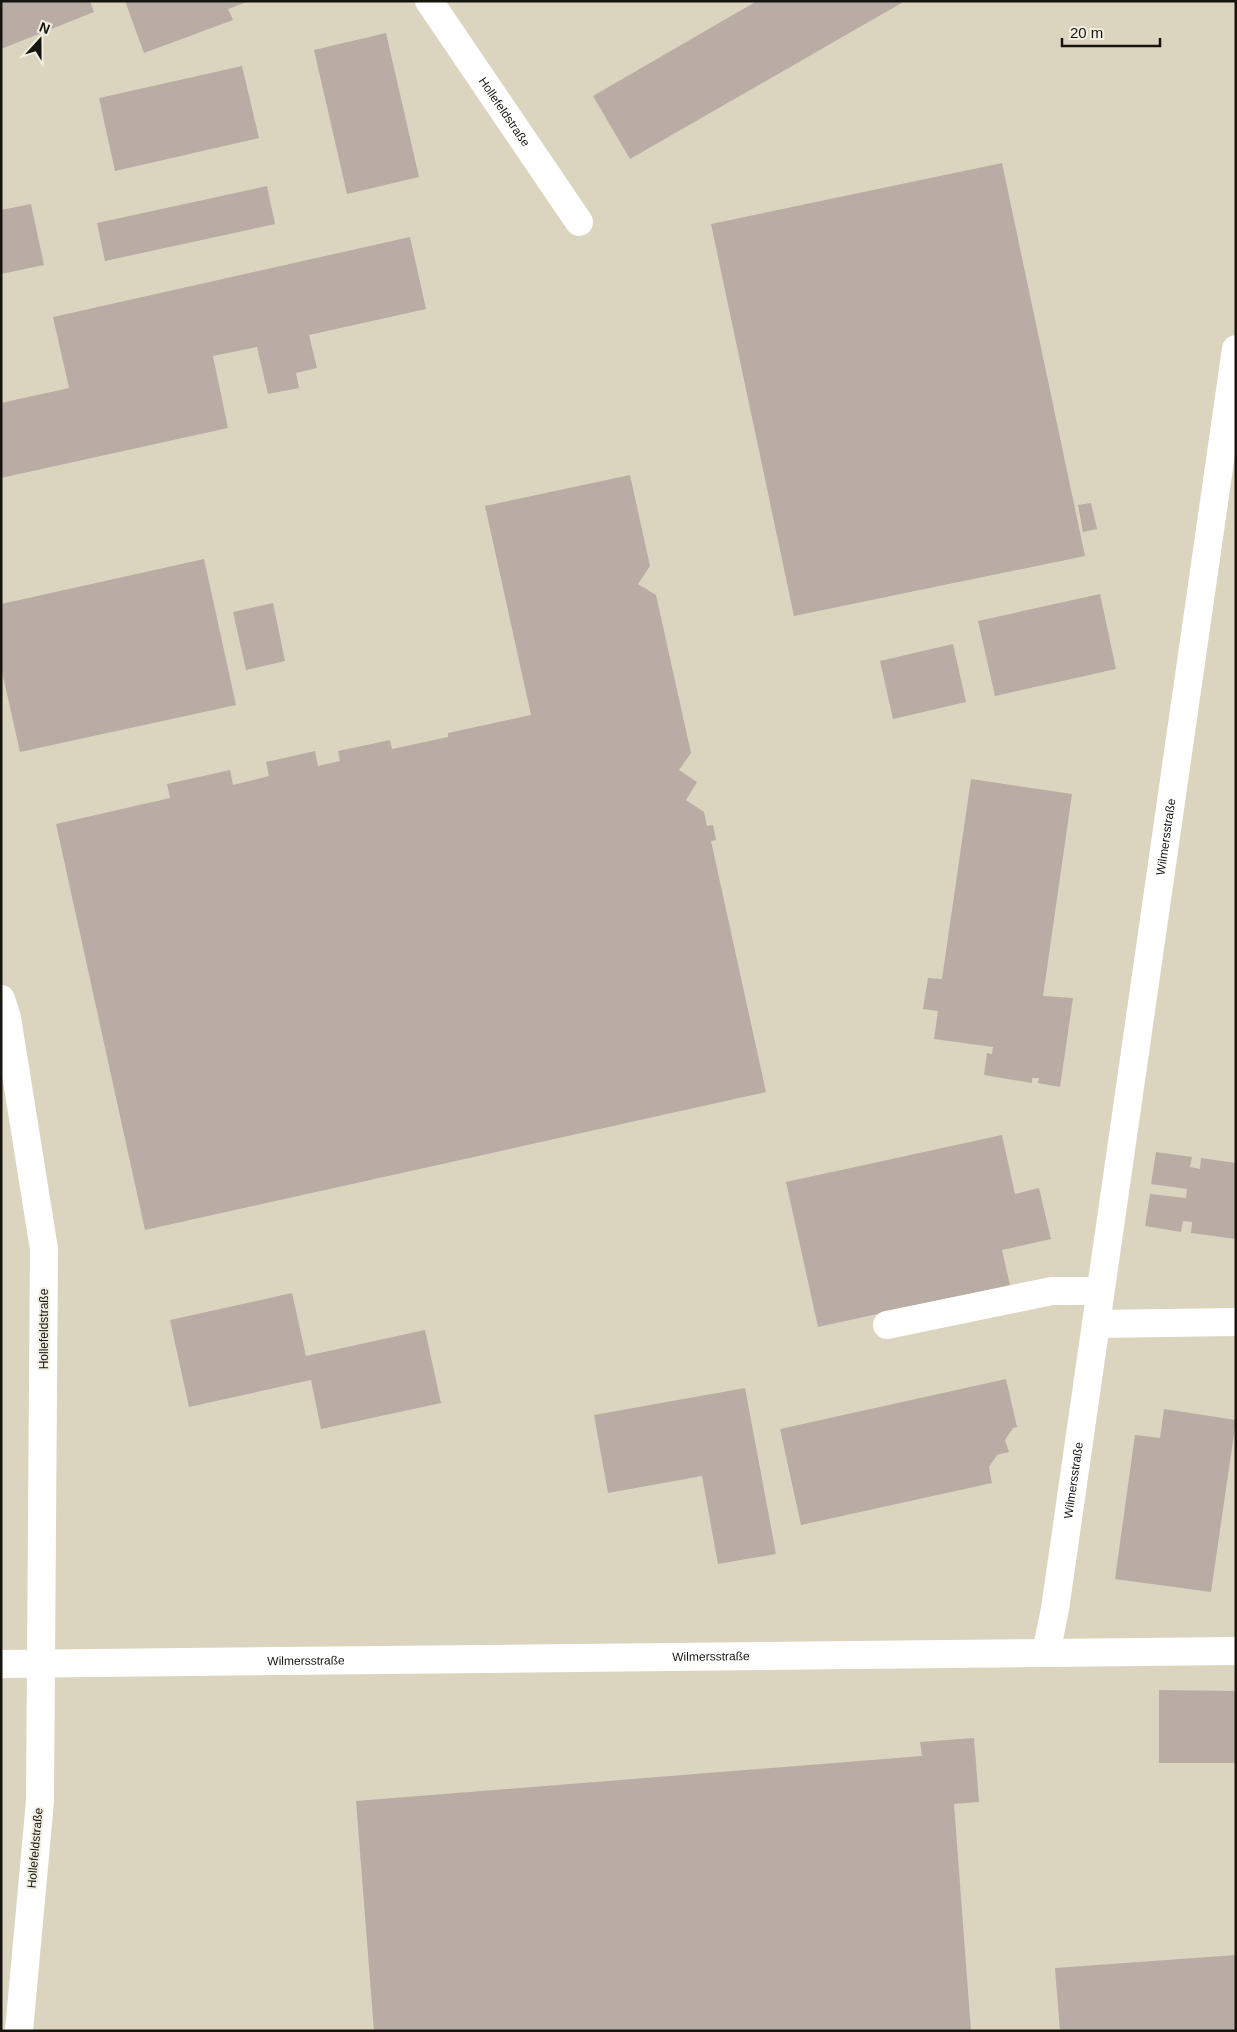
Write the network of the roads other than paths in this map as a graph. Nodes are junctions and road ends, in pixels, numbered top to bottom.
1 (429, 1) edge
2 (580, 222) dead end
3 (1236, 349) edge
4 (1, 999) edge
5 (8, 1060) edge
6 (1100, 1291) junction
7 (1236, 1322) edge
8 (1096, 1324) junction
9 (887, 1325) dead end
10 (1236, 1651) edge
11 (1046, 1653) junction
12 (1, 1664) edge
13 (42, 1664) junction
14 (20, 2031) edge

1 - 2 street, Hollefeldstraße
3 - 6 street, Wilmersstraße
4 - 5 street, Hollefeldstraße
5 - 13 street, Hollefeldstraße
6 - 8 street, Wilmersstraße
6 - 9 street
7 - 8 street
8 - 11 street, Wilmersstraße
10 - 11 street
11 - 13 street, Wilmersstraße
12 - 13 street
13 - 14 street, Hollefeldstraße

